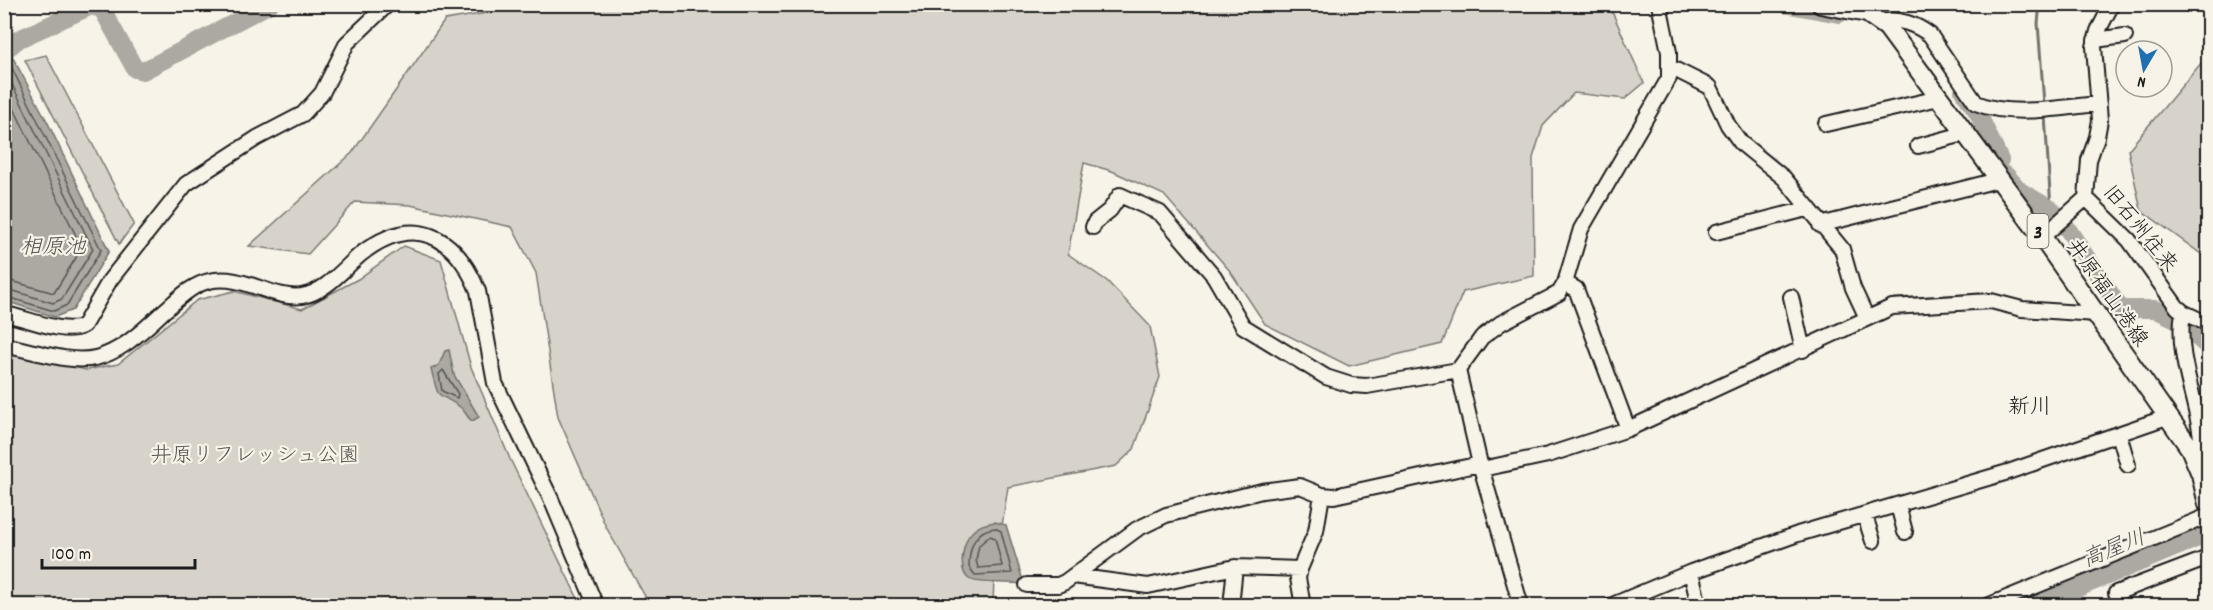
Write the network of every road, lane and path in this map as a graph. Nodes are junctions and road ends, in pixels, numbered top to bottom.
1 (388, 4) edge
2 (1659, 4) edge
3 (2112, 4) edge
4 (1831, 5) edge
5 (1882, 22) junction
6 (2125, 36) dead end
7 (2095, 40) junction
8 (1670, 68) junction
9 (1939, 98) junction
10 (2099, 104) junction
11 (1826, 124) dead end
12 (1964, 134) junction
13 (1918, 146) dead end
14 (1998, 180) junction
15 (2086, 198) junction
16 (1807, 209) junction
17 (1820, 225) junction
18 (1093, 227) dead end
19 (1716, 232) dead end
20 (2042, 237) junction
21 (1565, 283) junction
22 (1791, 297) dead end
23 (2183, 312) junction
24 (4, 314) edge
25 (2096, 314) junction
26 (1867, 318) junction
27 (2208, 324) edge
28 (4, 345) edge
29 (1803, 350) junction
30 (1458, 370) junction
31 (2167, 417) junction
32 (1628, 429) junction
33 (2119, 434) junction
34 (2128, 465) dead end
35 (1481, 466) junction
36 (2201, 474) junction
37 (1322, 495) junction
38 (2208, 504) edge
39 (1898, 506) junction
40 (1865, 516) junction
41 (2208, 516) edge
42 (1905, 532) dead end
43 (1873, 541) dead end
44 (2208, 558) edge
45 (1234, 567) junction
46 (1300, 569) junction
47 (1690, 572) junction
48 (1073, 576) junction
49 (1028, 585) dead end
50 (596, 606) edge
51 (1231, 606) edge
52 (1303, 606) edge
53 (1521, 606) edge
54 (1610, 606) edge
55 (1699, 606) edge
56 (1987, 606) edge
57 (2126, 606) edge

1 - 24 street
2 - 8 street
3 - 7 street, 旧石州往来
4 - 5 main road, 井原福山港線 / 3
5 - 9 main road, 井原福山港線 / 3
5 - 10 street
6 - 7 street
7 - 10 street, 旧石州往来
8 - 16 street
8 - 21 street
9 - 11 street
9 - 12 main road, 井原福山港線 / 3
10 - 15 street, 旧石州往来
12 - 13 street
12 - 14 main road, 井原福山港線 / 3
14 - 17 street
14 - 20 main road, 井原福山港線 / 3
15 - 20 street
15 - 23 street, 旧石州往来
16 - 17 street
16 - 19 street
17 - 26 street
18 - 30 street
20 - 25 main road, 井原福山港線 / 3
21 - 30 street
21 - 32 street
22 - 29 street
23 - 27 street
23 - 36 street
25 - 26 street
25 - 31 main road, 井原福山港線 / 3
26 - 29 street
28 - 50 street
29 - 32 street
30 - 35 street
31 - 33 street
31 - 36 main road, 井原福山港線 / 3
32 - 35 street
33 - 34 street
33 - 39 street
35 - 37 street
35 - 53 street
36 - 38 main road, 井原福山港線 / 3
37 - 46 street
37 - 48 street
39 - 40 street
39 - 42 street
40 - 43 street
40 - 47 street
41 - 56 street
44 - 57 street
45 - 46 street
45 - 48 street
45 - 51 street
46 - 52 street
47 - 54 street
47 - 55 street
48 - 49 street

